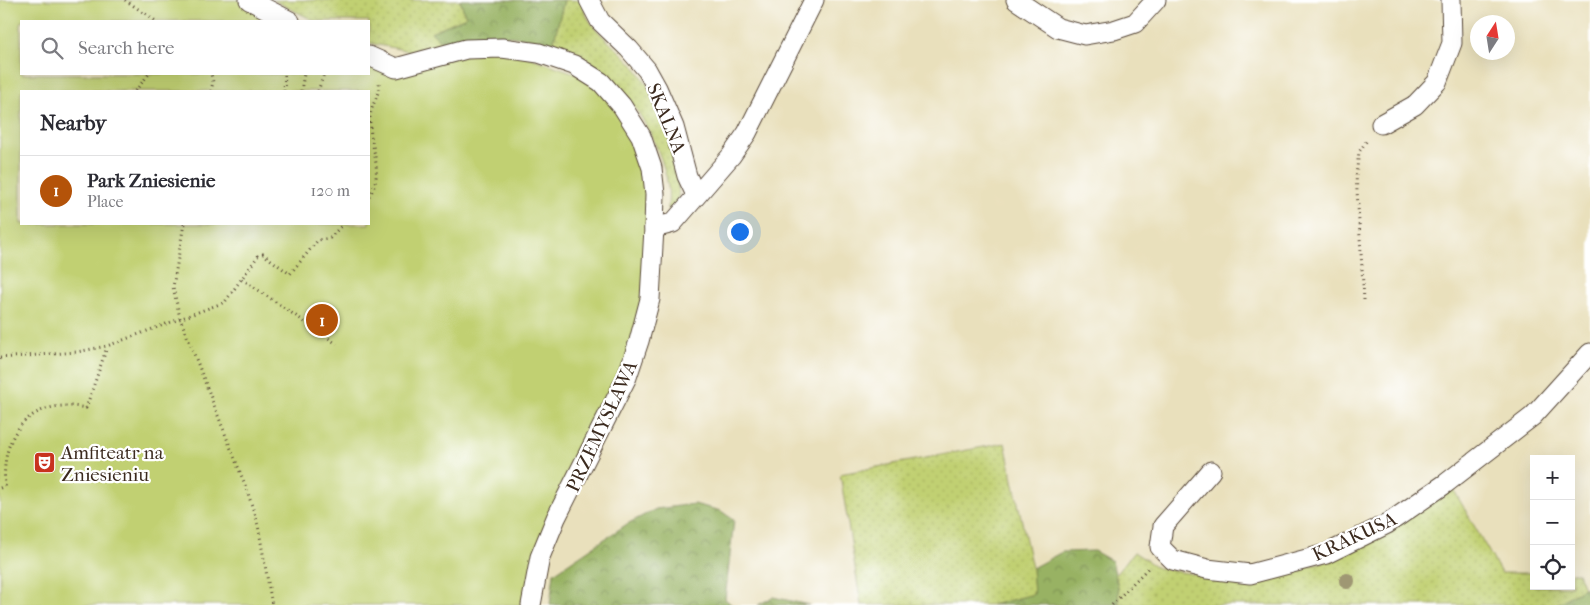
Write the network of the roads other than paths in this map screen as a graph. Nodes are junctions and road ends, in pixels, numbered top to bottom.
1 (248, 0) edge
2 (590, 0) edge
3 (814, 0) edge
4 (1016, 0) edge
5 (1156, 0) edge
6 (1451, 0) edge
7 (288, 20) edge
8 (370, 56) edge
9 (1382, 124) road end
10 (696, 196) junction
11 (654, 228) junction
12 (1590, 353) edge
13 (1211, 471) dead end
14 (532, 605) edge

1 - 7 street
2 - 10 street, SKALNA
3 - 10 street
4 - 5 street
6 - 9 street
8 - 11 street, PRZEMYSŁAWA
10 - 11 street
11 - 14 street, PRZEMYSŁAWA
12 - 13 street, KRAKUSA

